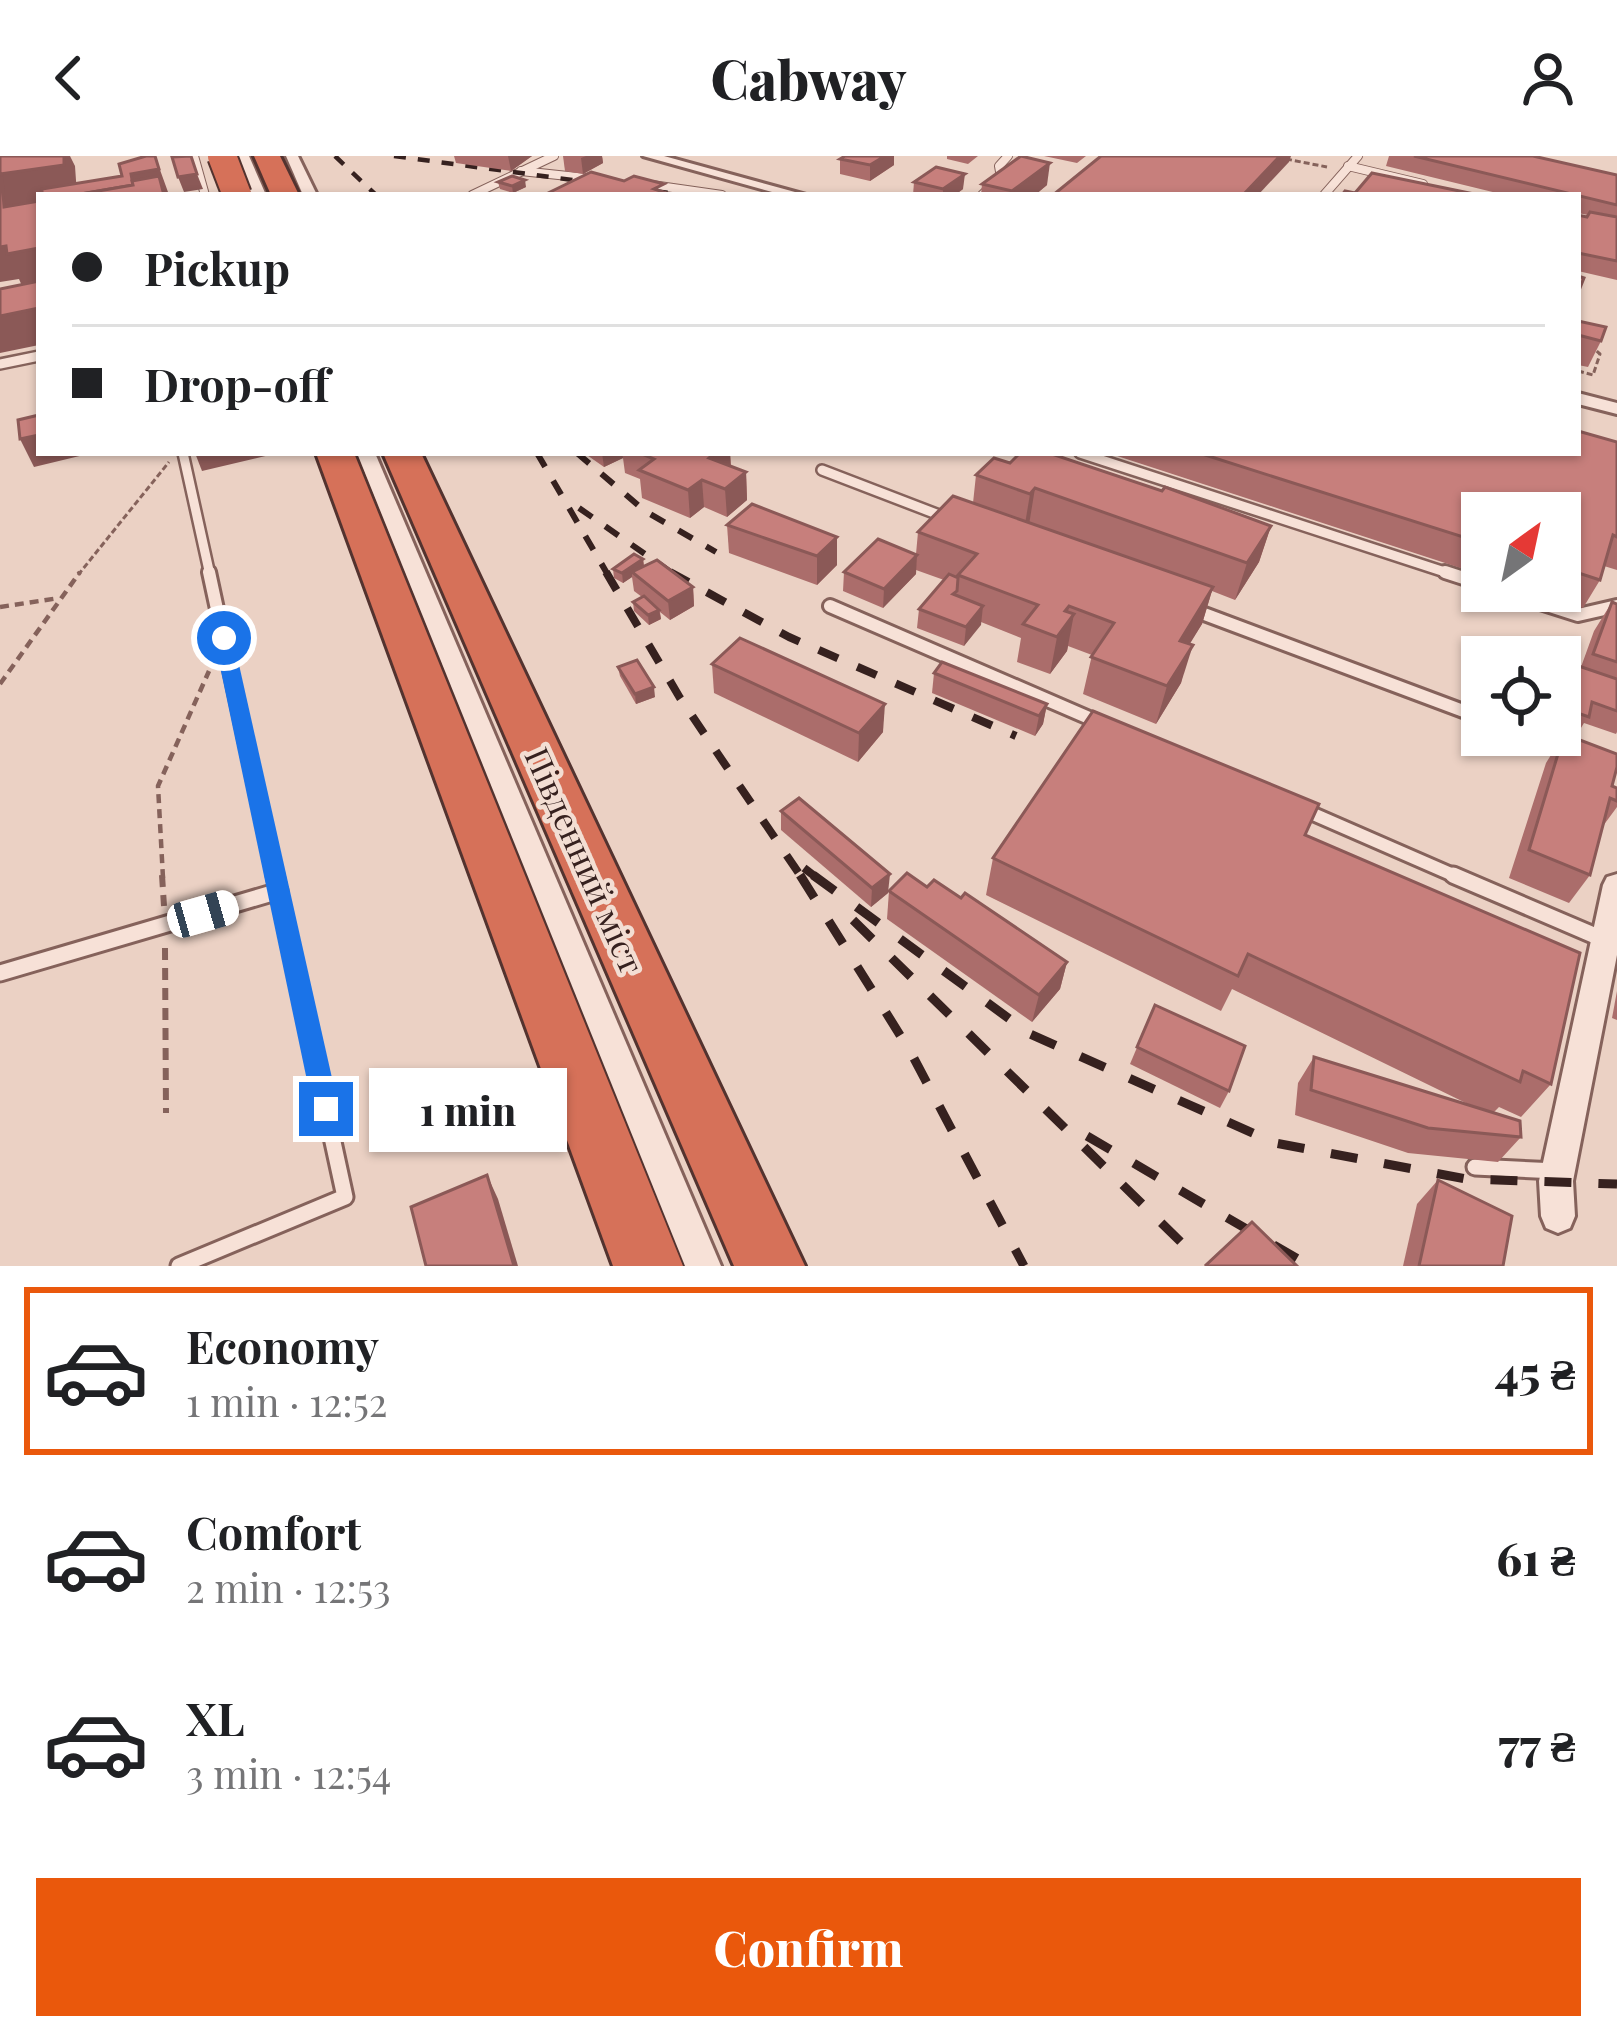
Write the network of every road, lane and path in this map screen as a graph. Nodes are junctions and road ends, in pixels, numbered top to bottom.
1 (243, 156) edge
2 (267, 156) edge
3 (292, 156) edge
4 (554, 156) edge
5 (649, 156) edge
6 (1008, 156) edge
7 (1273, 156) edge
8 (1358, 156) edge
9 (210, 158) edge
10 (1346, 169) junction
11 (521, 171) junction
12 (614, 181) edge
13 (638, 183) edge
14 (1431, 185) edge
15 (206, 192) edge
16 (235, 192) edge
17 (258, 192) edge
18 (284, 192) edge
19 (309, 192) edge
20 (478, 192) edge
21 (701, 192) edge
22 (788, 192) edge
23 (985, 192) edge
24 (1327, 192) edge
25 (1588, 344) edge
26 (36, 357) edge
27 (0, 364) edge
28 (1581, 372) edge
29 (1581, 399) edge
30 (1617, 409) edge
31 (177, 456) edge
32 (181, 456) edge
33 (335, 456) edge
34 (368, 456) edge
35 (403, 456) edge
36 (1089, 456) edge
37 (822, 470) dead end
38 (972, 527) edge
39 (1461, 577) edge
40 (59, 598) junction
41 (1169, 601) edge
42 (830, 606) dead end
43 (1617, 606) edge
44 (0, 607) edge
45 (1566, 612) edge
46 (224, 638) junction
47 (0, 684) edge
48 (1461, 710) edge
49 (1110, 727) edge
50 (1581, 754) edge
51 (1595, 759) edge
52 (1282, 801) edge
53 (1617, 885) edge
54 (279, 891) junction
55 (165, 925) junction
56 (1606, 940) junction
57 (0, 973) edge
58 (166, 1113) dead end
59 (1474, 1167) dead end
60 (1558, 1171) junction
61 (1558, 1216) dead end
62 (179, 1266) edge
63 (648, 1266) edge
64 (703, 1266) edge
65 (770, 1266) edge

1 - 17 street
2 - 18 highway
3 - 19 street
4 - 11 lane
5 - 22 street
6 - 23 lane
7 - 10 path
8 - 10 lane
9 - 15 lane
9 - 16 highway, bridge
10 - 14 lane
10 - 24 lane
11 - 12 lane
11 - 20 lane
13 - 21 lane
25 - 28 path
26 - 27 lane
29 - 30 street
31 - 40 path
32 - 46 lane
33 - 63 highway
34 - 64 street
35 - 65 highway, Південний міст
36 - 39 lane
37 - 38 lane
40 - 44 path
40 - 47 path
41 - 48 lane
42 - 49 lane
43 - 45 lane
46 - 54 lane
46 - 55 path
50 - 51 lane
52 - 56 lane
53 - 56 street
54 - 55 lane
54 - 62 lane
55 - 57 lane
55 - 58 path
56 - 60 street
59 - 60 lane
60 - 61 street

